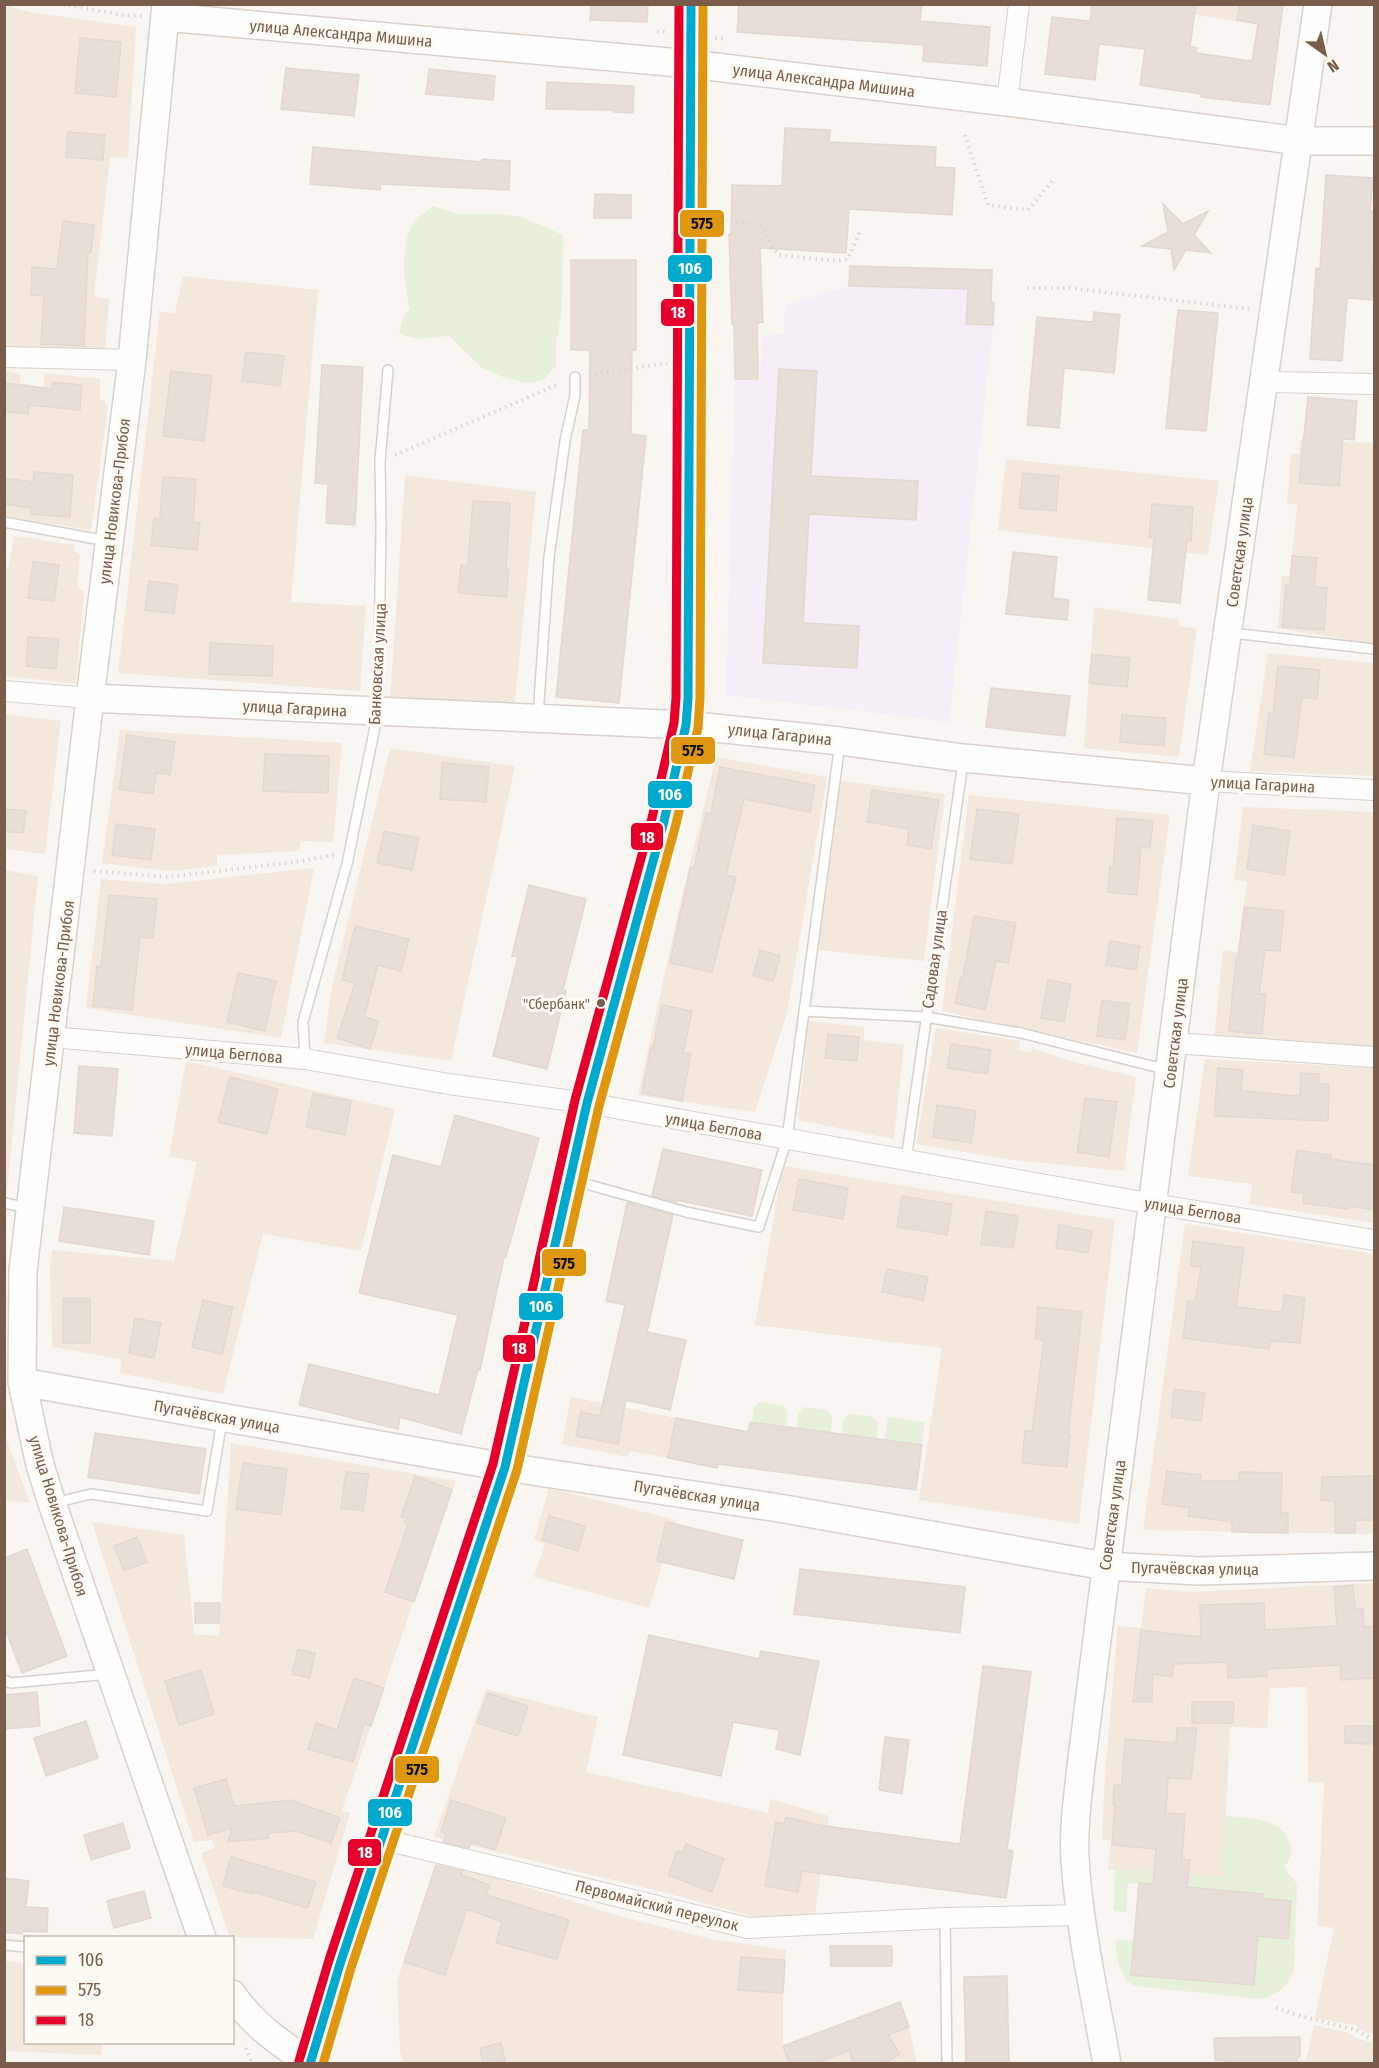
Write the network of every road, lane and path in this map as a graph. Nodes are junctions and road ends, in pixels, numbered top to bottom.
1 (63, 4) edge
2 (691, 4) edge
3 (1019, 4) edge
4 (1318, 4) edge
5 (166, 11) edge
6 (691, 64) junction
7 (1007, 102) junction
8 (966, 135) dead end
9 (1299, 141) junction
10 (1374, 141) edge
11 (1053, 180) dead end
12 (724, 220) dead end
13 (861, 229) dead end
14 (1027, 288) dead end
15 (1274, 312) junction
16 (4, 357) edge
17 (132, 360) junction
18 (668, 363) dead end
19 (388, 370) dead end
20 (575, 377) junction
21 (1264, 382) junction
22 (1374, 384) edge
23 (380, 461) junction
24 (4, 522) edge
25 (109, 542) junction
26 (1227, 633) junction
27 (1374, 649) edge
28 (4, 691) edge
29 (90, 698) junction
30 (378, 712) junction
31 (538, 718) junction
32 (686, 725) junction
33 (840, 741) junction
34 (963, 759) junction
35 (1206, 781) junction
36 (1374, 790) edge
37 (350, 852) junction
38 (71, 869) junction
39 (804, 1011) junction
40 (926, 1017) junction
41 (51, 1037) junction
42 (1173, 1043) junction
43 (1374, 1057) edge
44 (305, 1059) junction
45 (1170, 1070) junction
46 (587, 1103) junction
47 (787, 1139) junction
48 (906, 1160) junction
49 (570, 1179) junction
50 (4, 1203) edge
51 (1154, 1204) junction
52 (31, 1208) junction
53 (1374, 1240) edge
54 (13, 1381) edge
55 (223, 1417) junction
56 (505, 1467) junction
57 (52, 1503) junction
58 (1106, 1566) junction
59 (1374, 1566) edge
60 (110, 1674) junction
61 (4, 1680) edge
62 (381, 1839) junction
63 (1082, 1915) junction
64 (945, 1918) junction
65 (201, 1936) edge
66 (4, 1945) edge
67 (24, 1947) edge
68 (234, 1996) edge
69 (1276, 2008) dead end
70 (1374, 2039) edge
71 (310, 2063) edge
72 (947, 2064) edge
73 (1107, 2064) edge

1 - 5 path
2 - 6 street
3 - 7 street
4 - 9 street, Советская улица
5 - 6 street, улица Александра Мишина
5 - 17 street, улица Новикова-Прибоя
6 - 7 street, улица Александра Мишина
6 - 32 street
7 - 9 street, улица Александра Мишина
8 - 11 path
9 - 10 street, улица Александра Мишина
9 - 15 street, Советская улица
12 - 13 path
14 - 15 path
15 - 21 street, Советская улица
16 - 17 street
17 - 25 street, улица Новикова-Прибоя
18 - 20 path
19 - 23 lane, Банковская улица
20 - 23 path
20 - 31 lane
21 - 22 street
21 - 26 street, Советская улица
23 - 30 lane, Банковская улица
24 - 25 lane
25 - 29 street, улица Новикова-Прибоя
26 - 27 lane
26 - 35 street, Советская улица
28 - 29 street, улица Гагарина
29 - 30 street, улица Гагарина
29 - 38 street, улица Новикова-Прибоя
30 - 31 street, улица Гагарина
30 - 37 lane, Банковская улица
31 - 32 street, улица Гагарина
32 - 33 street, улица Гагарина
32 - 46 street
33 - 34 street, улица Гагарина
33 - 39 lane
34 - 35 street, улица Гагарина
34 - 40 lane, Садовая улица
35 - 36 street, улица Гагарина
35 - 42 street, Советская улица
37 - 38 path
37 - 44 lane, Банковская улица
38 - 41 street, улица Новикова-Прибоя
39 - 40 lane
39 - 47 lane
40 - 45 lane
40 - 48 lane, Садовая улица
41 - 44 street, улица Беглова
41 - 52 street, улица Новикова-Прибоя
42 - 43 street
42 - 45 street, Советская улица
44 - 46 street, улица Беглова
45 - 51 street, Советская улица
46 - 47 street, улица Беглова
46 - 49 street
47 - 48 street, улица Беглова
47 - 49 lane
48 - 51 street, улица Беглова
49 - 56 street
50 - 52 lane
51 - 53 street, улица Беглова
51 - 58 street, Советская улица
52 - 54 street, улица Новикова-Прибоя
54 - 55 street, Пугачёвская улица
54 - 57 street, улица Новикова-Прибоя
55 - 56 street, Пугачёвская улица
55 - 57 lane
56 - 58 street, Пугачёвская улица
56 - 62 street
57 - 60 street, улица Новикова-Прибоя
58 - 59 street, Пугачёвская улица
58 - 63 street, Советская улица
60 - 61 lane
60 - 65 street, улица Новикова-Прибоя
62 - 64 street, Первомайский переулок
62 - 71 street
63 - 64 street, Первомайский переулок
63 - 73 street, Советская улица
64 - 72 lane
66 - 67 lane
68 - 71 street
69 - 70 path

